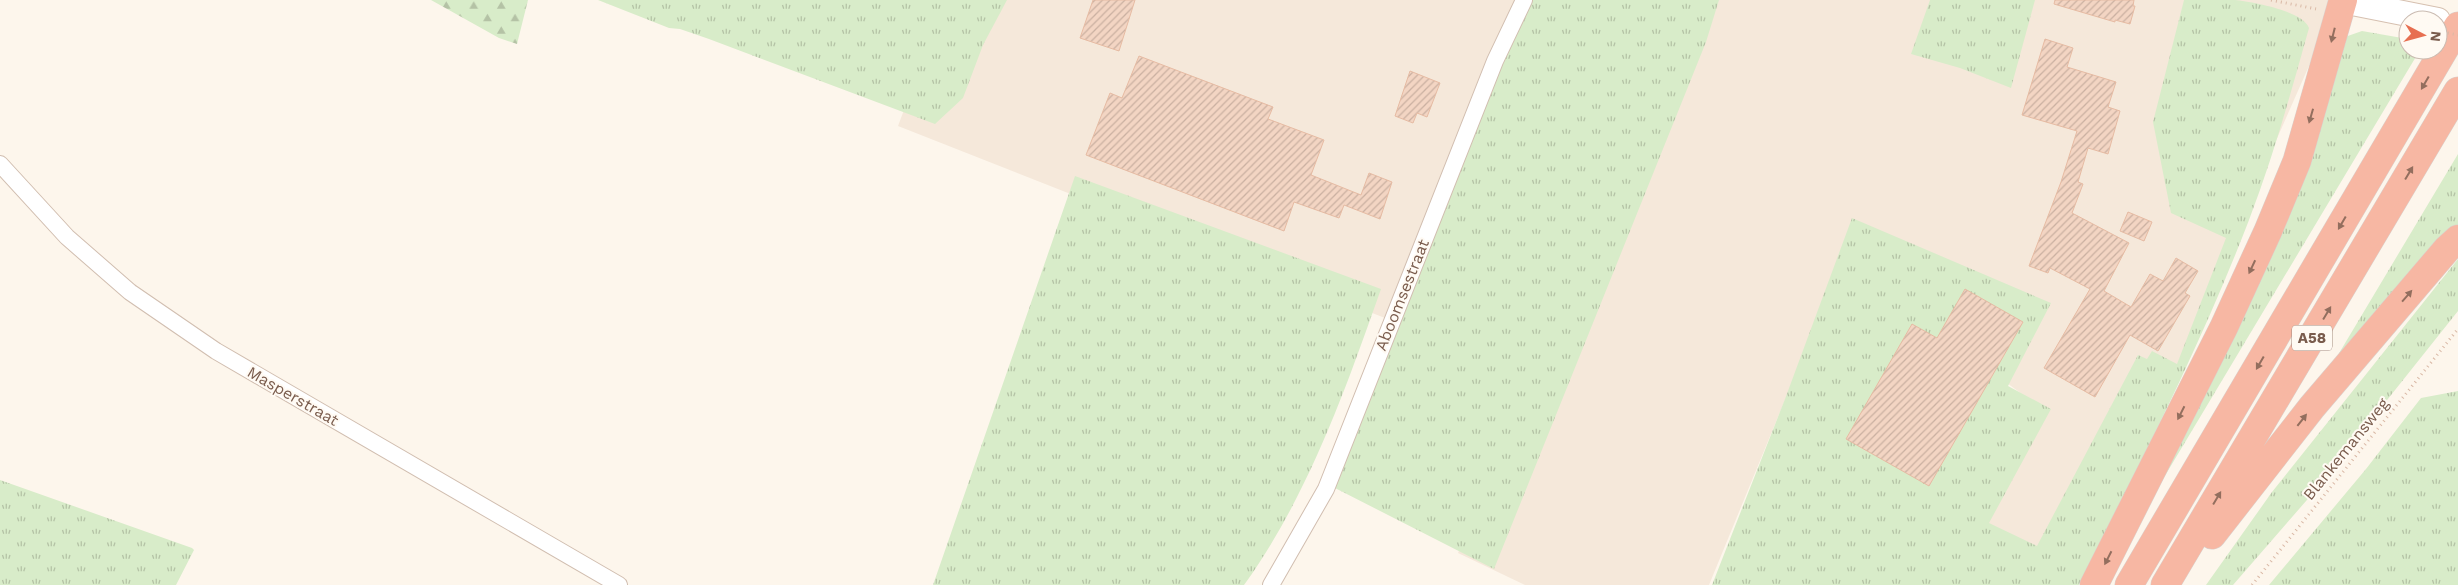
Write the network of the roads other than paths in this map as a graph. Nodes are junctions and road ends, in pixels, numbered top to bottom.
1 (1524, 0) edge
2 (2342, 1) edge
3 (2398, 13) edge
4 (2458, 25) edge
5 (2458, 91) edge
6 (0, 164) edge
7 (2458, 239) edge
8 (619, 585) edge
9 (1271, 585) edge
10 (2094, 585) edge
11 (2129, 585) edge
12 (2165, 585) edge
13 (2172, 585) edge

1 - 9 street, Aboomsestraat
2 - 3 main road
2 -> 10 highway
4 -> 11 highway, A58
12 -> 5 highway, A58
6 - 8 street, Masperstraat
13 -> 7 highway, A58

